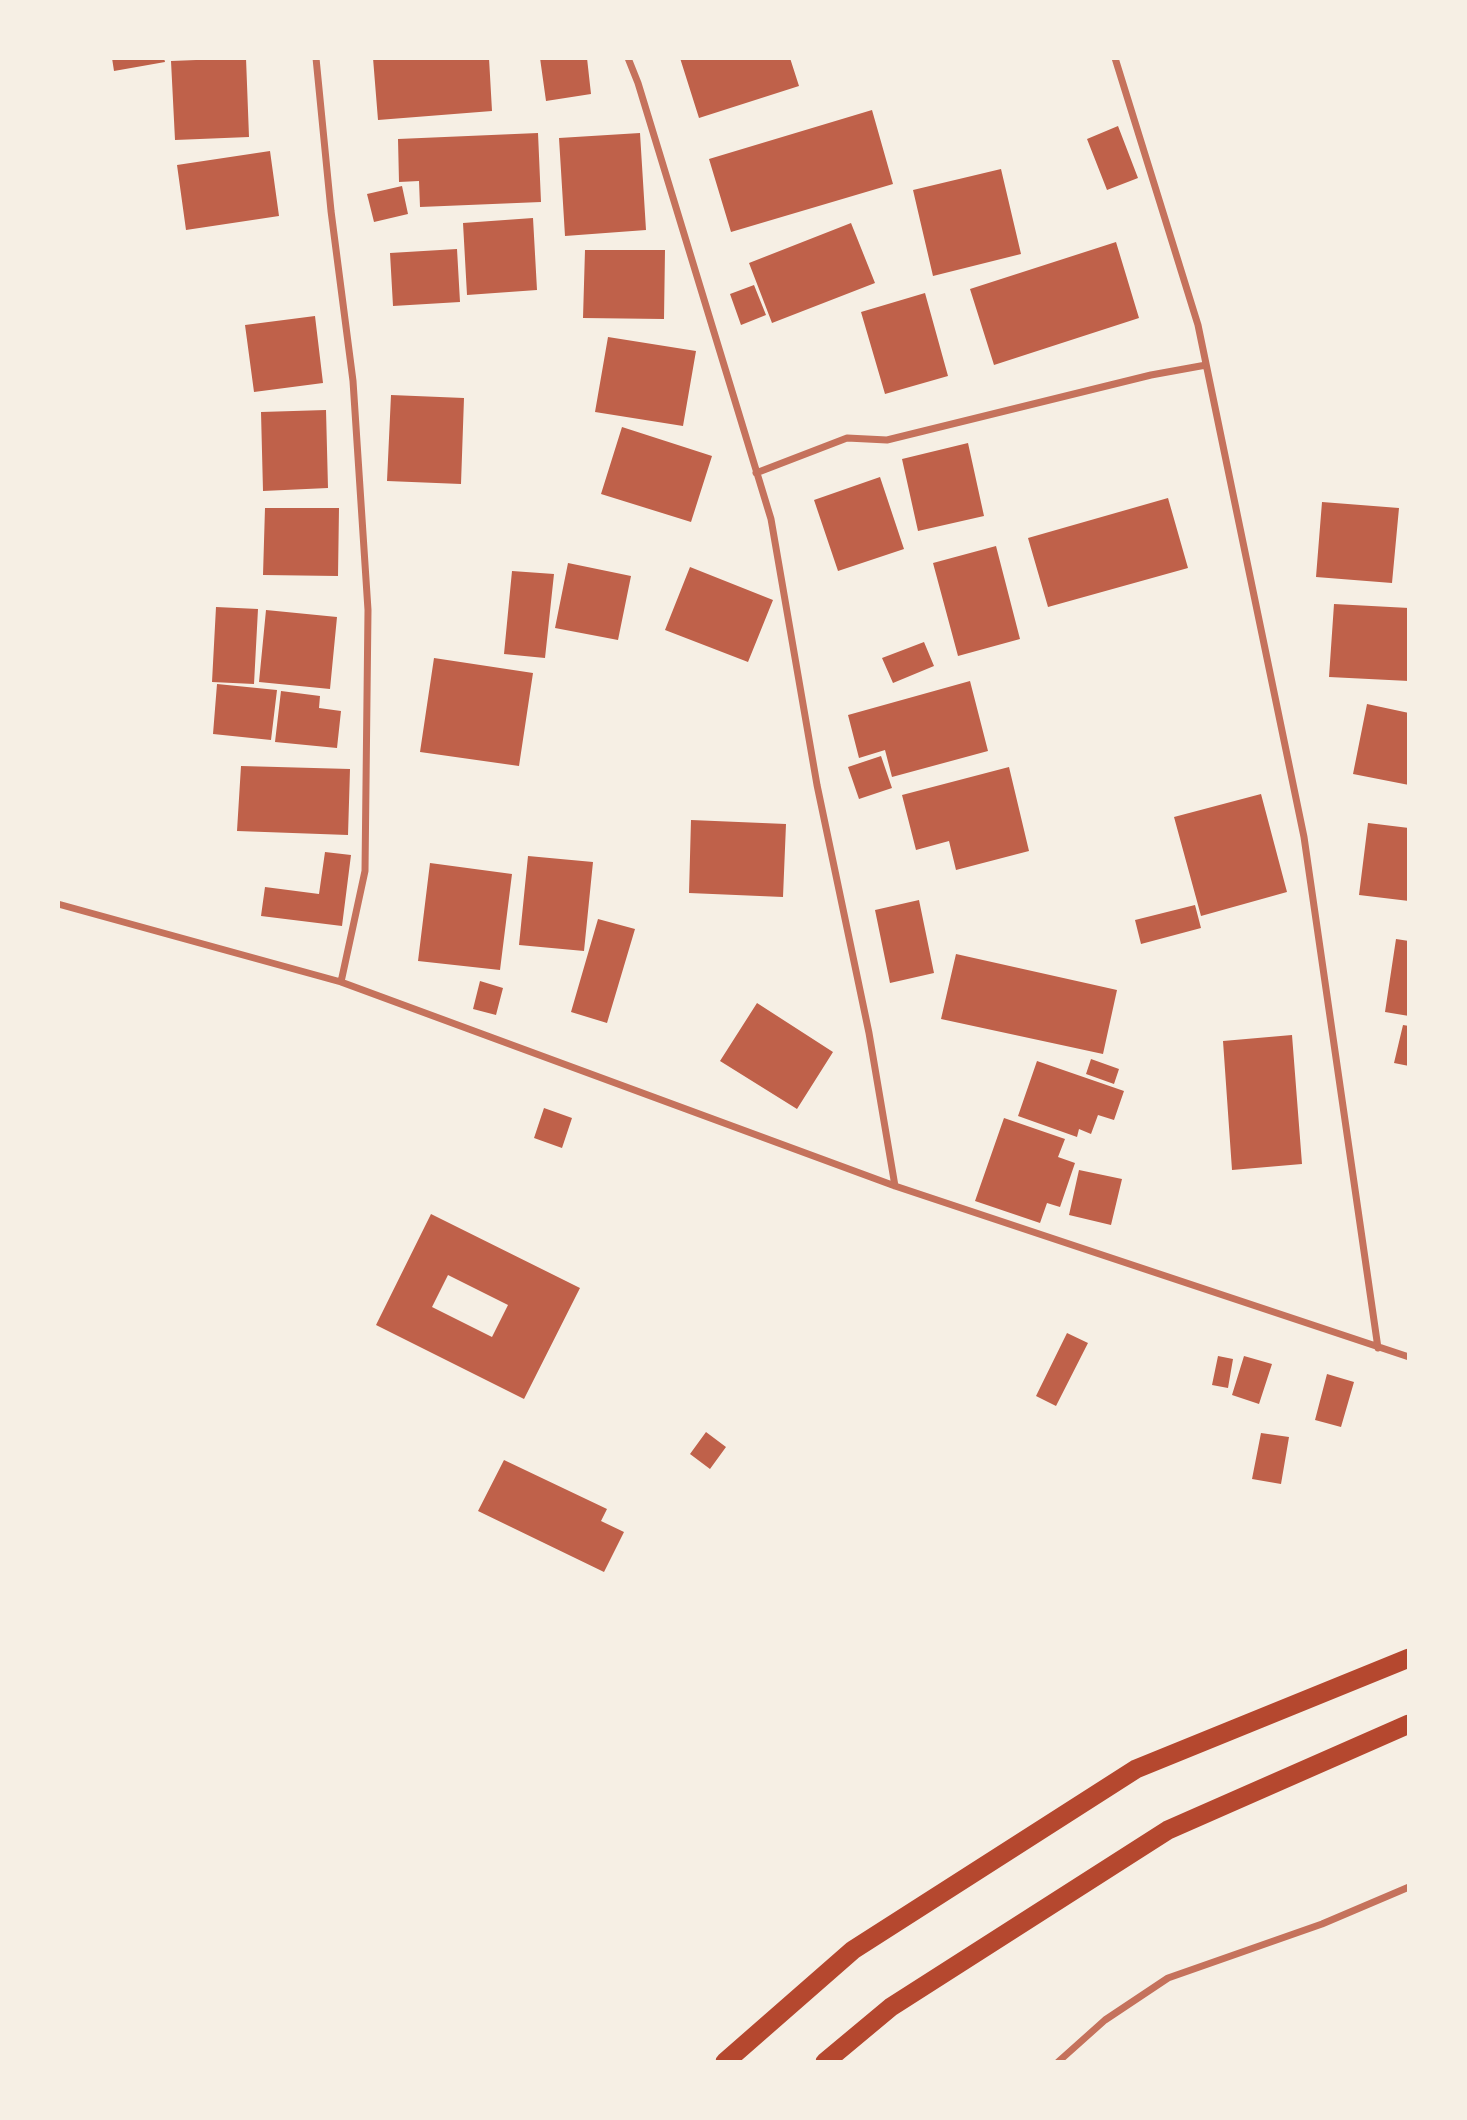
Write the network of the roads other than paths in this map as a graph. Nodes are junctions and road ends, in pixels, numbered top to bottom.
1 (316, 58) edge
2 (628, 58) edge
3 (1115, 58) edge
4 (1206, 365) junction
5 (757, 473) junction
6 (58, 904) edge
7 (341, 982) junction
8 (895, 1186) junction
9 (1378, 1348) junction
10 (1409, 1357) edge
11 (1409, 1658) edge
12 (1409, 1724) edge
13 (1409, 1887) edge
14 (725, 2062) edge
15 (825, 2062) edge
16 (1058, 2062) edge

1 - 7 street
2 - 5 street
3 - 4 street
4 - 5 street
4 - 9 street
5 - 8 street
6 - 7 street
7 - 8 street
8 - 9 street
9 - 10 street
11 - 14 highway
12 - 15 highway
13 - 16 street

